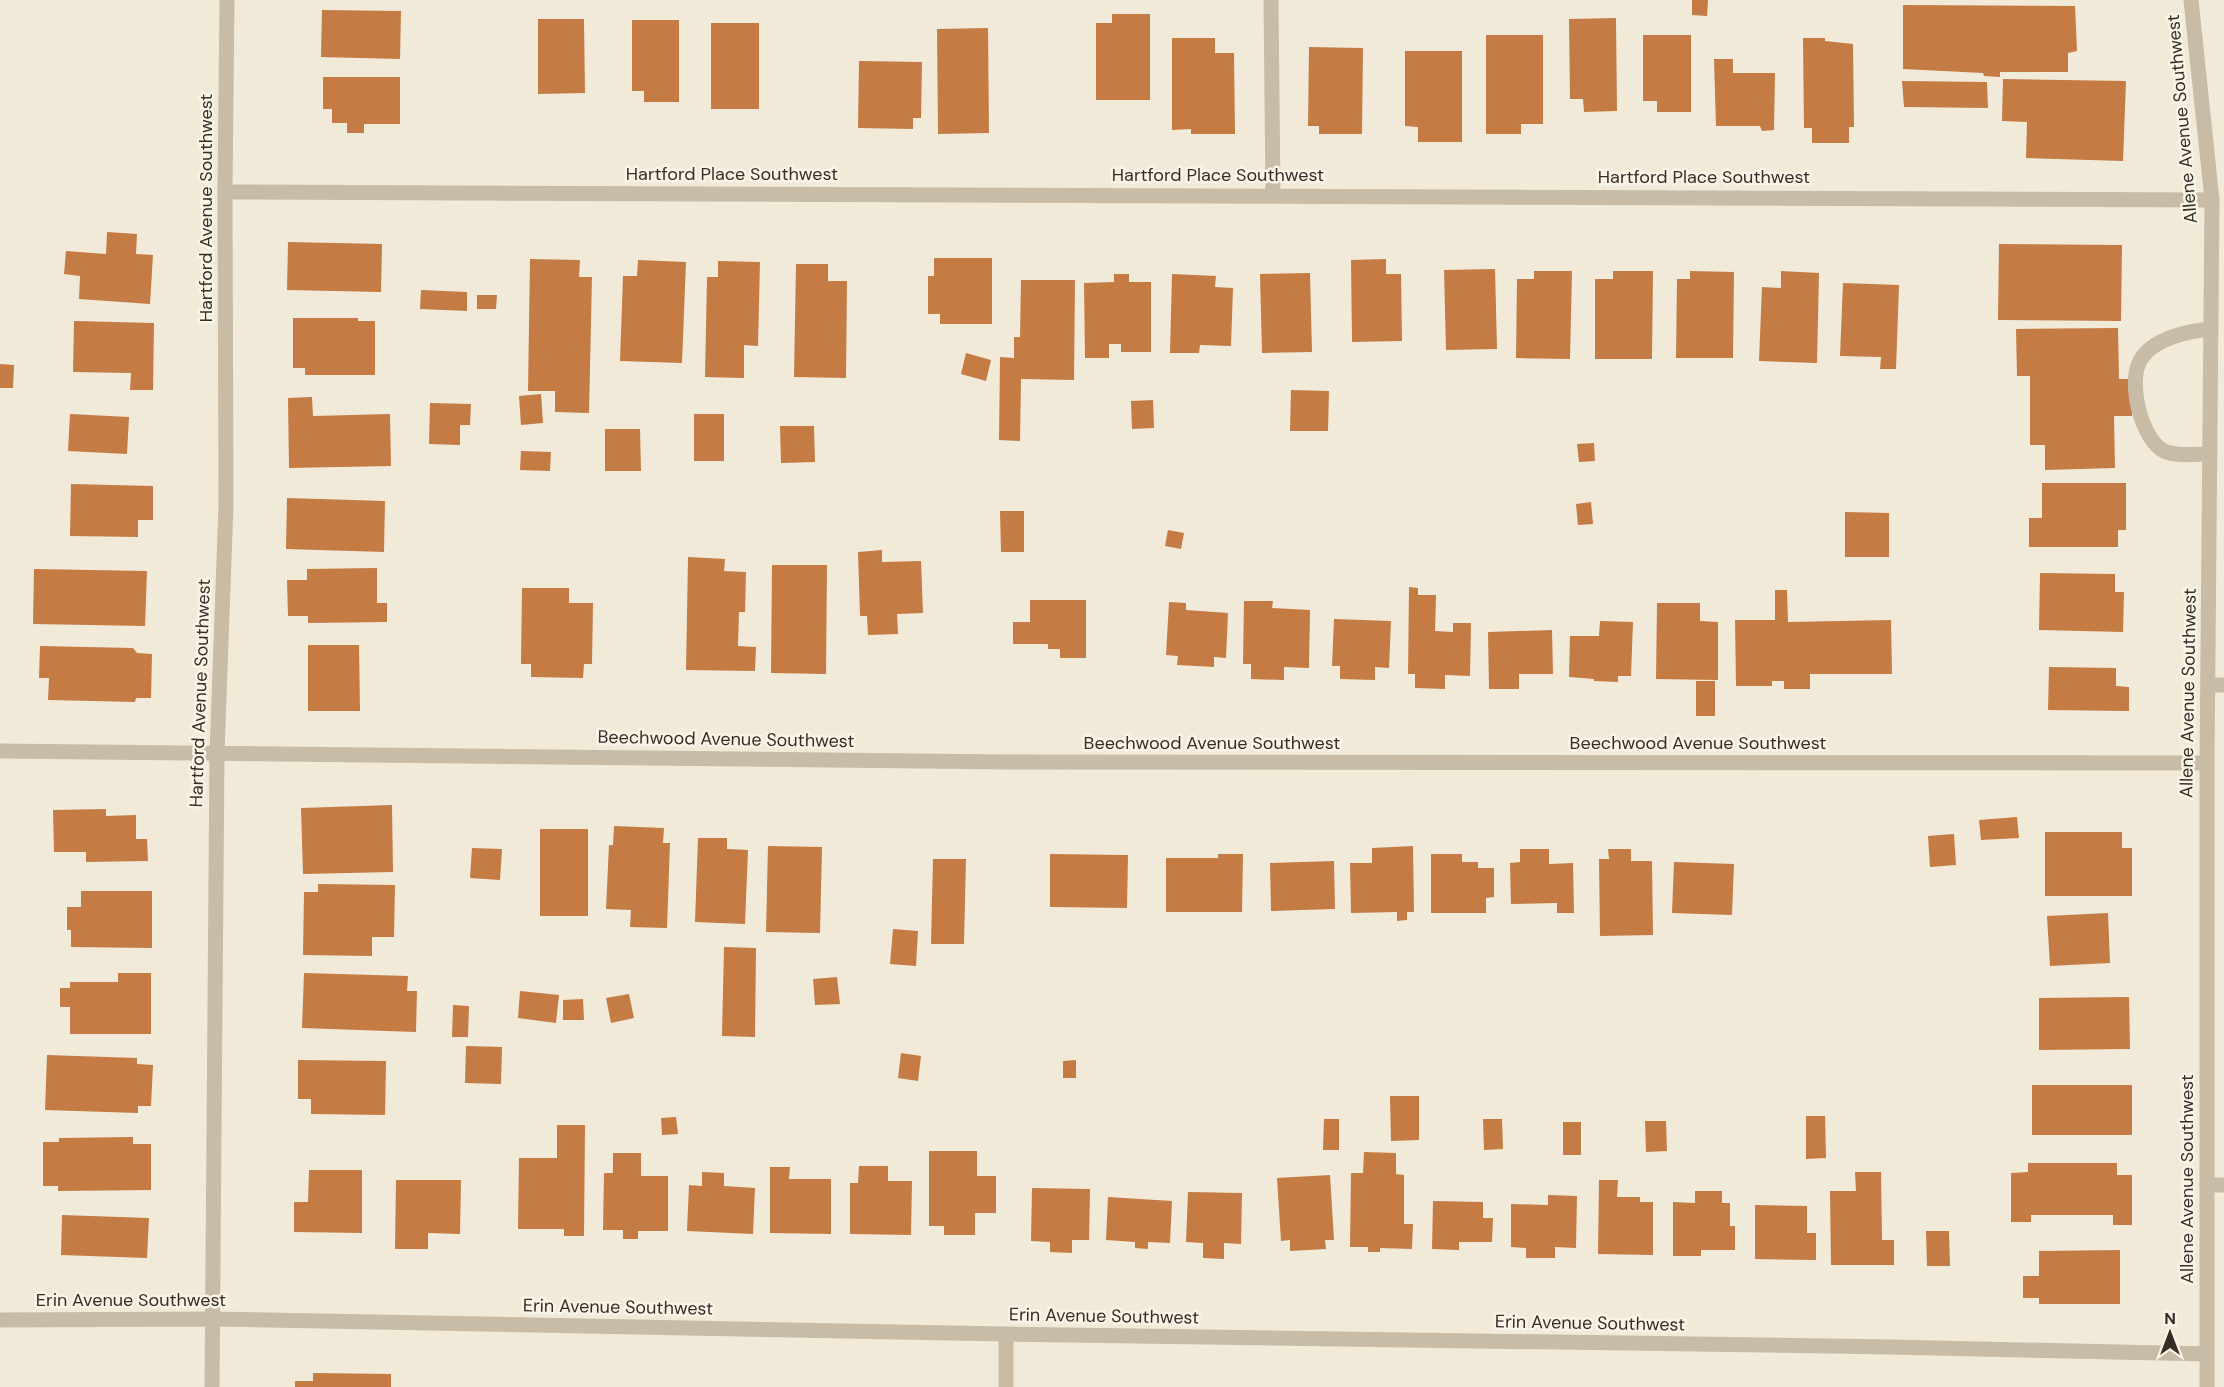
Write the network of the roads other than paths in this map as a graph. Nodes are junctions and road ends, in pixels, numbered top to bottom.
1 (227, 0) edge
2 (1271, 0) edge
3 (2191, 0) edge
4 (225, 192) junction
5 (1273, 195) junction
6 (2212, 200) junction
7 (2211, 329) junction
8 (2210, 454) junction
9 (2208, 685) junction
10 (2224, 685) edge
11 (0, 751) edge
12 (217, 753) junction
13 (2207, 763) junction
14 (2207, 1185) junction
15 (2224, 1185) edge
16 (213, 1319) junction
17 (0, 1320) edge
18 (1006, 1334) junction
19 (2207, 1354) junction
20 (212, 1387) edge
21 (1006, 1387) edge
22 (2207, 1387) edge

1 - 4 street, Hartford Avenue Southwest
2 - 5 street
3 - 6 street, Allene Avenue Southwest
4 - 5 street, Hartford Place Southwest
4 - 12 street, Hartford Avenue Southwest
5 - 6 street, Hartford Place Southwest
6 - 7 street, Allene Avenue Southwest
7 - 8 street, Allene Avenue Southwest
7 - 8 street
8 - 9 street, Allene Avenue Southwest
9 - 10 street
9 - 13 street, Allene Avenue Southwest
11 - 12 street, Beechwood Avenue Southwest
12 - 13 street, Beechwood Avenue Southwest
12 - 16 street, Hartford Avenue Southwest
13 - 14 street, Allene Avenue Southwest
14 - 15 street
14 - 19 street, Allene Avenue Southwest
16 - 17 street, Erin Avenue Southwest
16 - 18 street, Erin Avenue Southwest
16 - 20 street, Hartford Avenue Southwest
18 - 19 street, Erin Avenue Southwest
18 - 21 street
19 - 22 street, Allene Avenue Southwest

